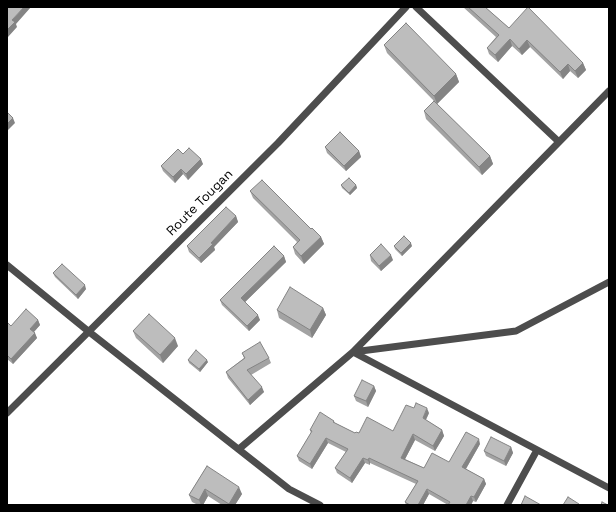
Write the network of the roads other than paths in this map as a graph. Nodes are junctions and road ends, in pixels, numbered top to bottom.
1 (406, 7) edge
2 (416, 7) edge
3 (609, 91) edge
4 (559, 142) junction
5 (7, 265) edge
6 (609, 282) edge
7 (88, 331) junction
8 (353, 352) junction
9 (7, 413) edge
10 (239, 449) junction
11 (537, 450) junction
12 (609, 488) edge
13 (320, 505) edge
14 (506, 505) edge

1 - 7 street, Route Tougan
2 - 4 street
3 - 4 street
4 - 8 street
5 - 7 street
6 - 8 street
7 - 9 street, Route Tougan
7 - 10 street
8 - 10 street
8 - 11 street
10 - 13 street
11 - 12 street
11 - 14 street

